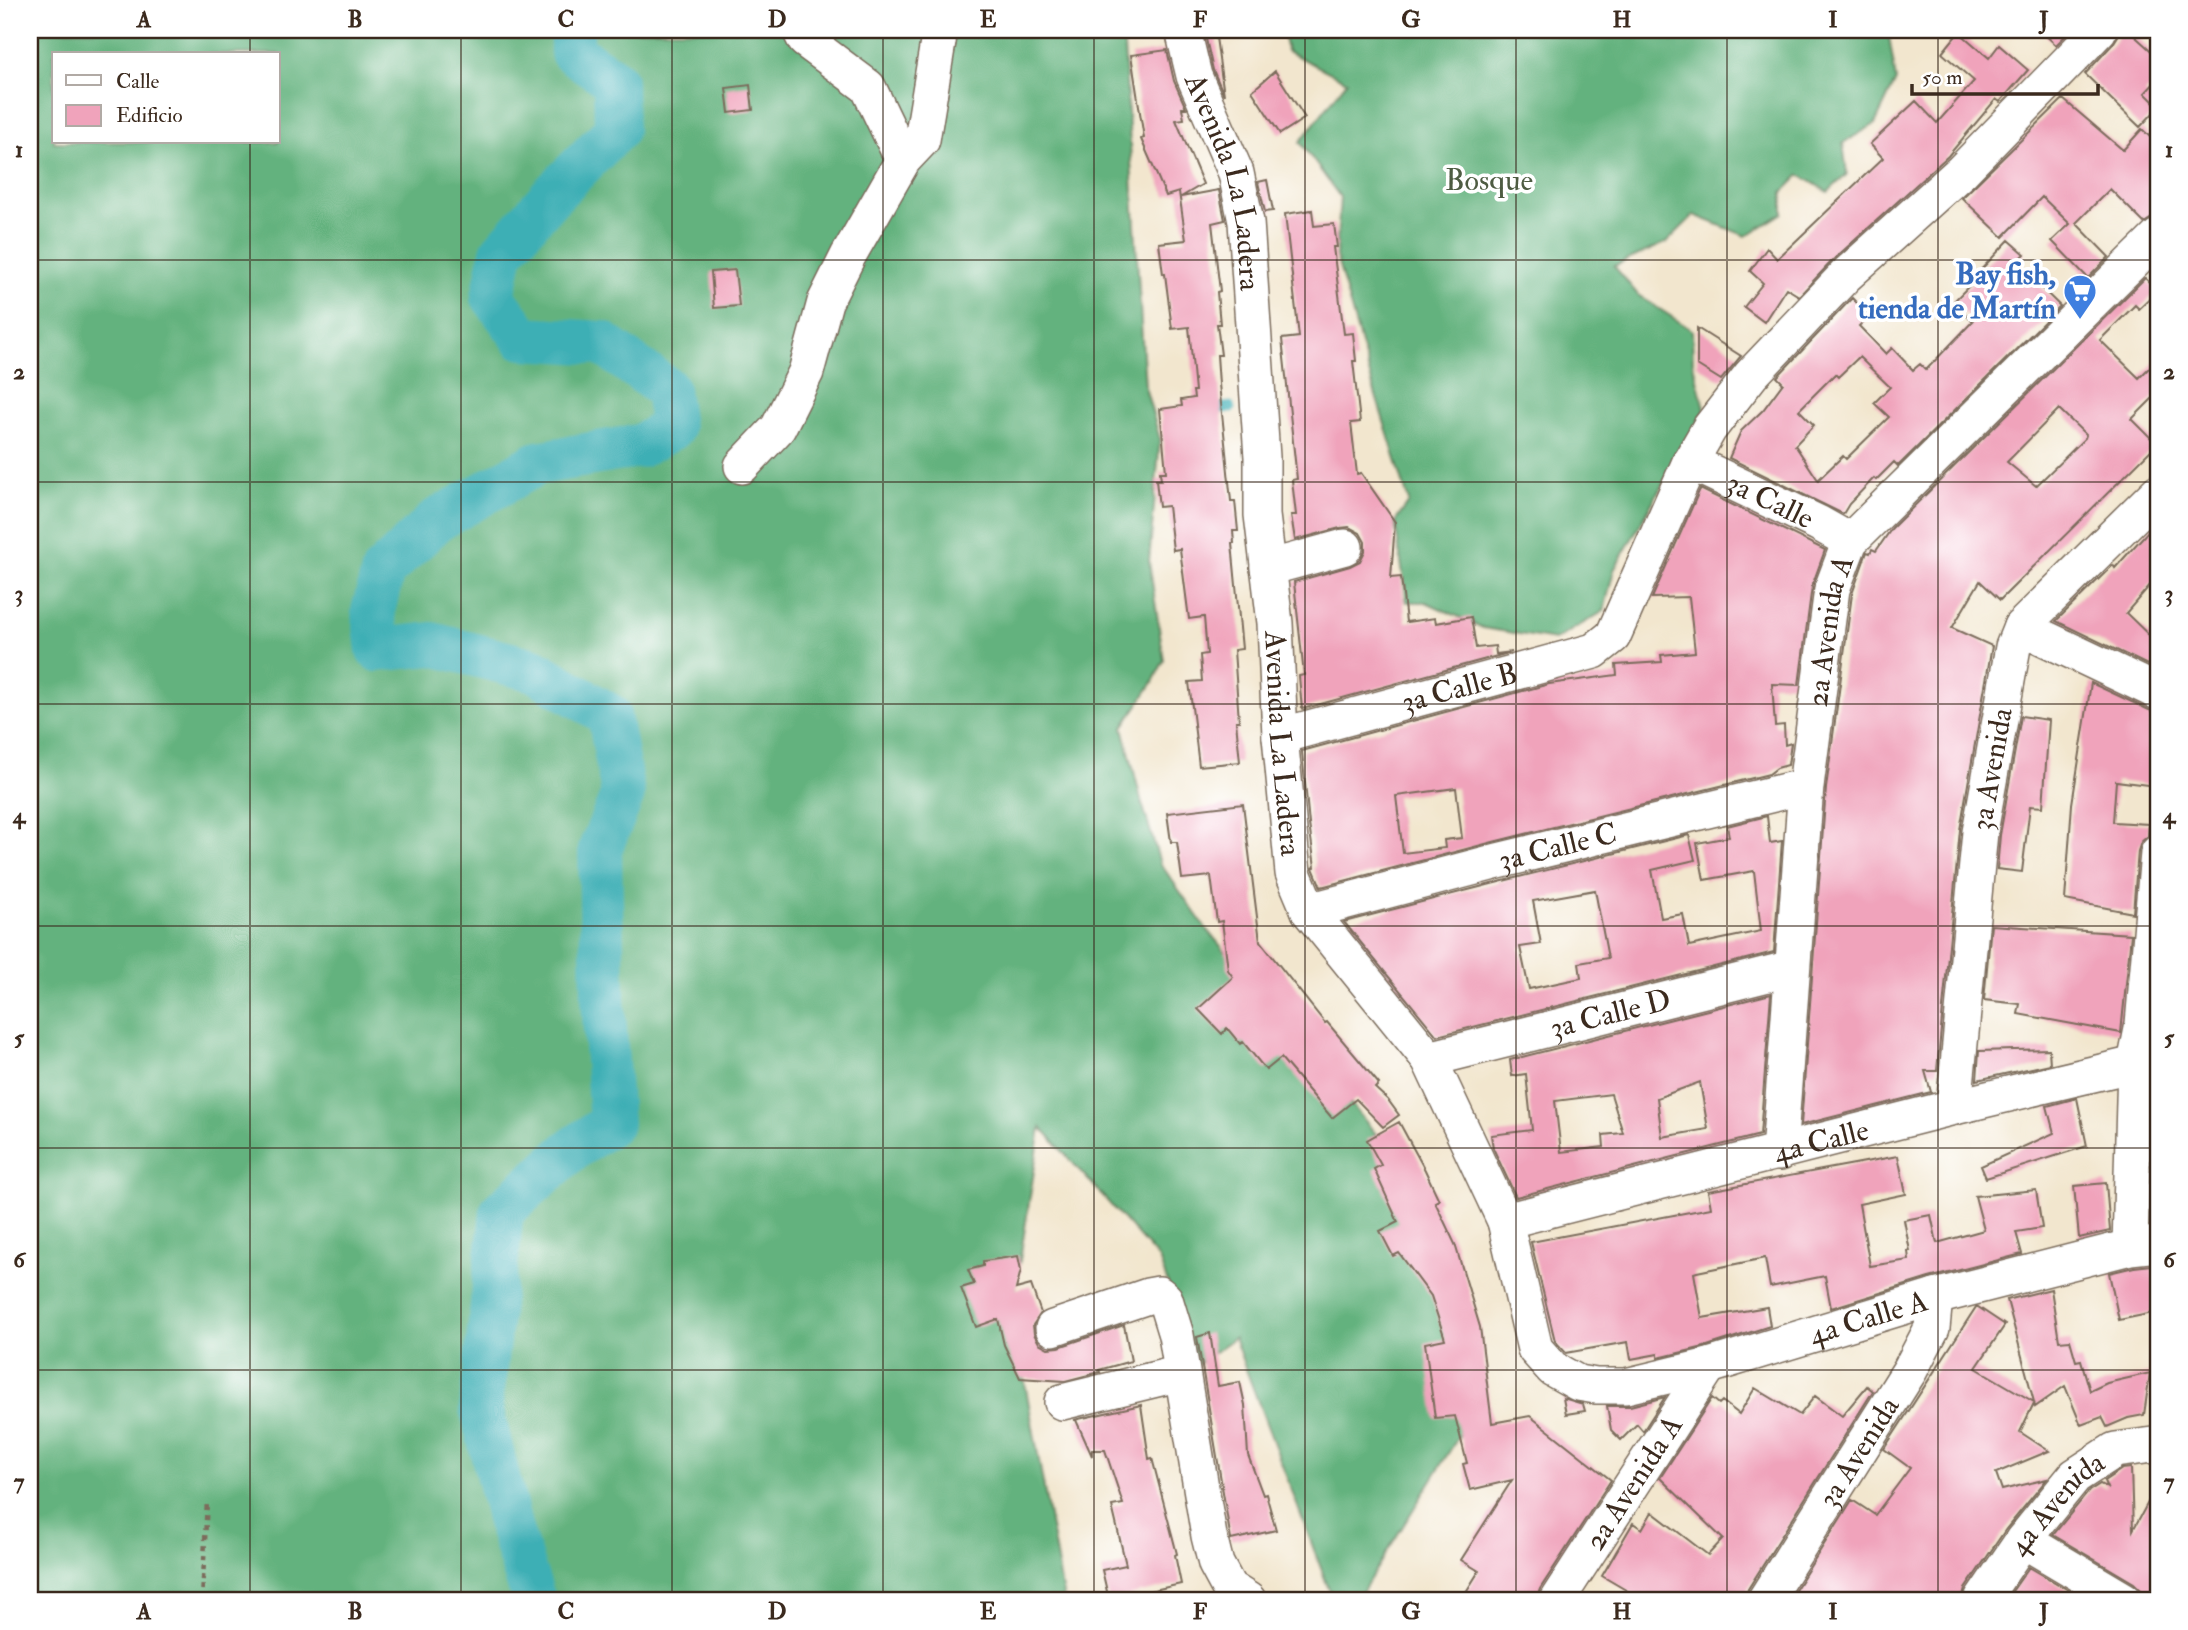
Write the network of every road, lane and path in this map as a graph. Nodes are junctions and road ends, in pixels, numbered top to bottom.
1 (800, 30) edge
2 (940, 30) edge
3 (1183, 30) edge
4 (2099, 30) edge
5 (903, 160) junction
6 (2158, 237) edge
7 (1690, 462) junction
8 (741, 466) dead end
9 (2158, 492) edge
10 (1850, 541) junction
11 (1345, 547) dead end
12 (1268, 568) junction
13 (2021, 627) junction
14 (2158, 692) edge
15 (1280, 736) junction
16 (1806, 786) junction
17 (2158, 853) edge
18 (1309, 911) junction
19 (1792, 968) junction
20 (1429, 1059) junction
21 (2135, 1064) junction
22 (1954, 1107) junction
23 (1779, 1153) junction
24 (1506, 1220) junction
25 (2144, 1245) edge
26 (1935, 1297) junction
27 (1053, 1328) dead end
28 (1709, 1366) junction
29 (1181, 1373) junction
30 (1578, 1382) joint
31 (1062, 1402) dead end
32 (2158, 1447) edge
33 (207, 1501) dead end
34 (2023, 1540) junction
35 (202, 1600) edge
36 (1248, 1600) edge
37 (1557, 1600) edge
38 (1765, 1600) edge
39 (1982, 1600) edge
40 (2124, 1600) edge

1 - 5 street
2 - 5 street
3 - 12 street, Avenida La Ladera
4 - 7 street
5 - 8 street
6 - 10 street, 2a Avenida A
7 - 10 street, 3a Calle
7 - 15 street, 3a Calle B
9 - 13 street, 3a Avenida
10 - 16 street, 2a Avenida A
11 - 12 street
12 - 15 street, Avenida La Ladera
13 - 14 street
13 - 22 street, 3a Avenida
15 - 18 street, Avenida La Ladera
16 - 18 street, 3a Calle C
16 - 19 street, 2a Avenida A
17 - 21 street
18 - 20 street, Avenida La Ladera
19 - 20 street, 3a Calle D
19 - 23 street, 2a Avenida A
20 - 24 street, Avenida La Ladera
21 - 22 street, 4a Calle
21 - 25 street
22 - 23 street, 4a Calle
23 - 24 street, 4a Calle
24 - 30 street, Avenida La Ladera
25 - 26 street, 4a Calle A
26 - 28 street, 4a Calle A
26 - 38 street, 3a Avenida
27 - 29 street
28 - 30 street, 4a Calle A
28 - 37 street, 2a Avenida A
29 - 31 street
29 - 36 street
32 - 34 street, 4a Avenida
33 - 35 path
34 - 39 street, 4a Avenida
34 - 40 street

